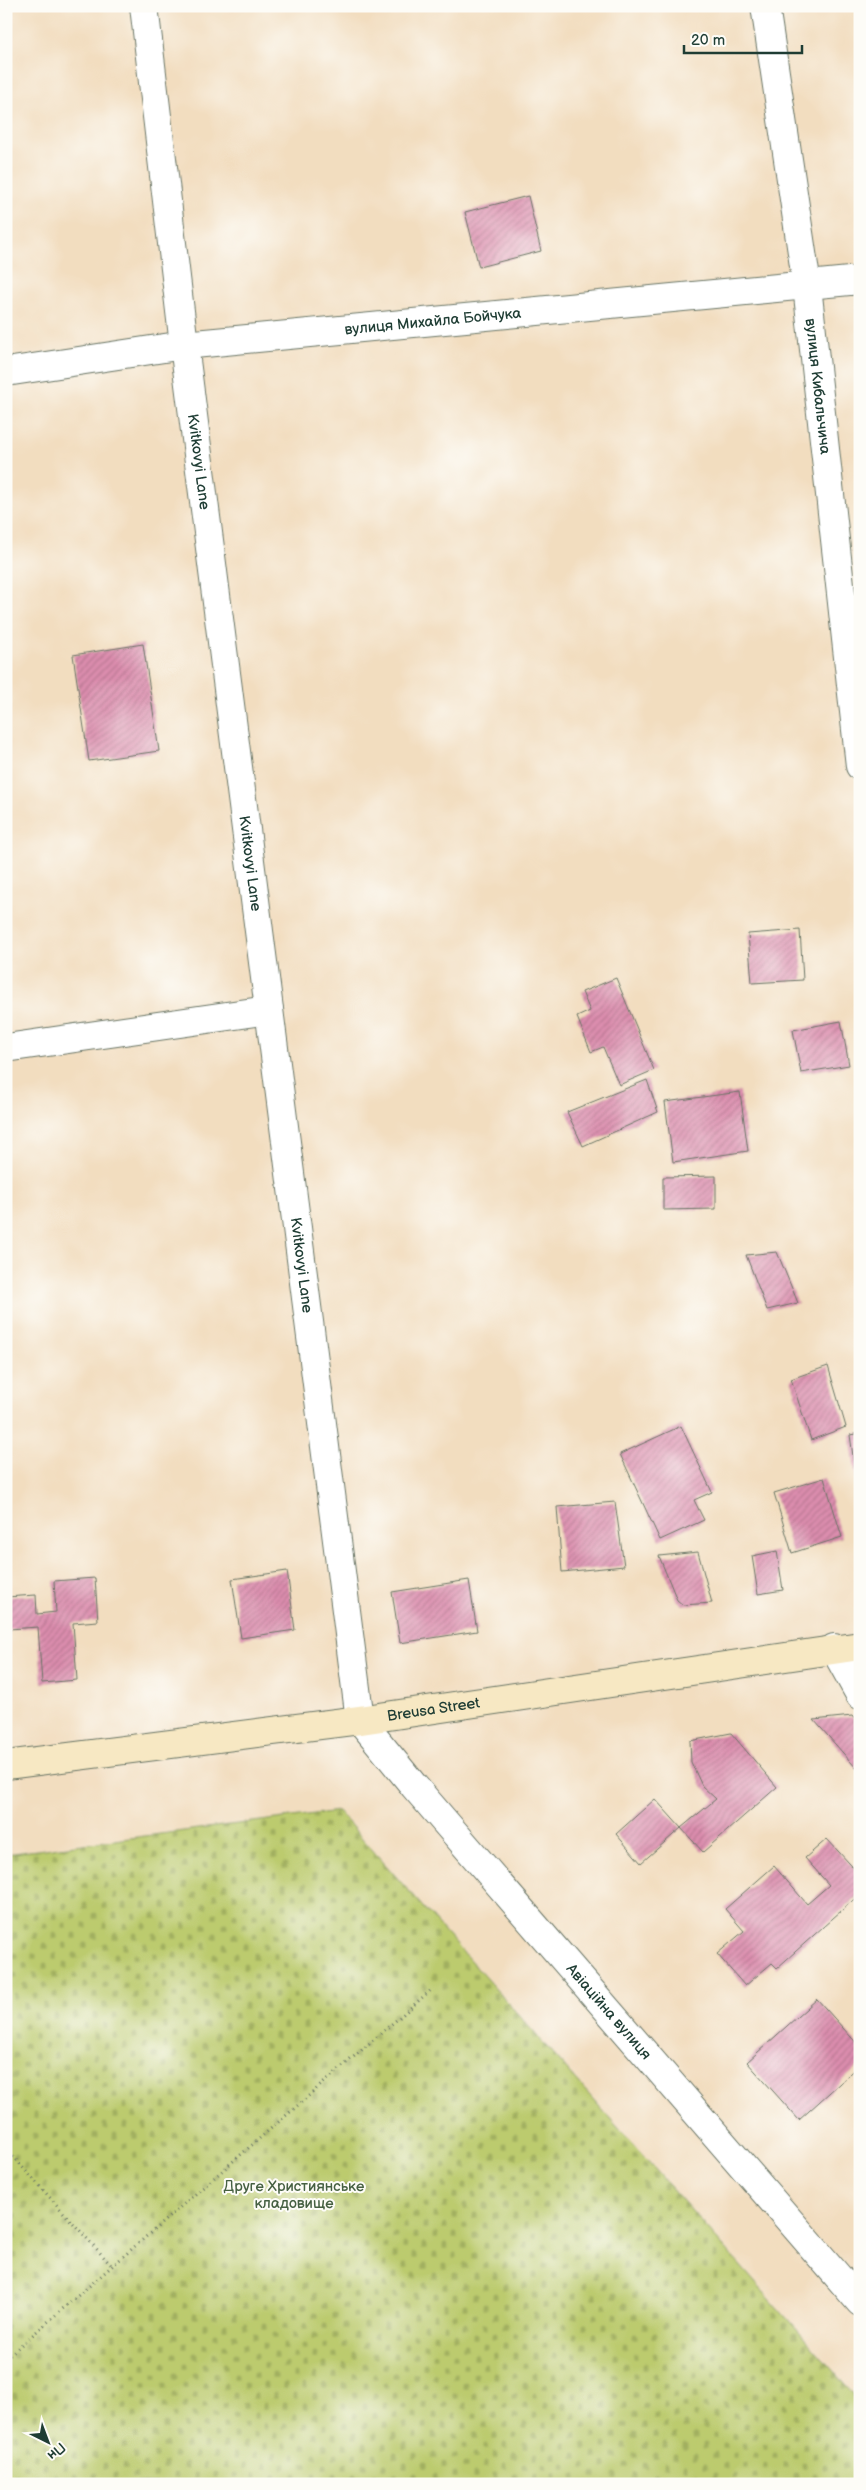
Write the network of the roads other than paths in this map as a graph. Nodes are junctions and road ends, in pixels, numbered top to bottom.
1 (144, 6) edge
2 (765, 6) edge
3 (860, 280) edge
4 (807, 286) junction
5 (184, 345) junction
6 (6, 372) edge
7 (860, 766) edge
8 (269, 1010) junction
9 (6, 1048) edge
10 (847, 1647) edge
11 (860, 1695) edge
12 (360, 1720) junction
13 (6, 1765) edge
14 (860, 2302) edge

1 - 5 street, Kvitkovyi Lane
2 - 4 street, вулиця Кибальчича
3 - 4 street, вулиця Михайла Бойчука
4 - 5 street, вулиця Михайла Бойчука
4 - 7 street, вулиця Кибальчича
5 - 6 street, вулиця Михайла Бойчука
5 - 8 street, Kvitkovyi Lane
8 - 9 street
8 - 12 street, Kvitkovyi Lane
10 - 11 street
10 - 12 street, Breusa Street
12 - 13 street, Breusa Street
12 - 14 street, Авіаційна вулиця

